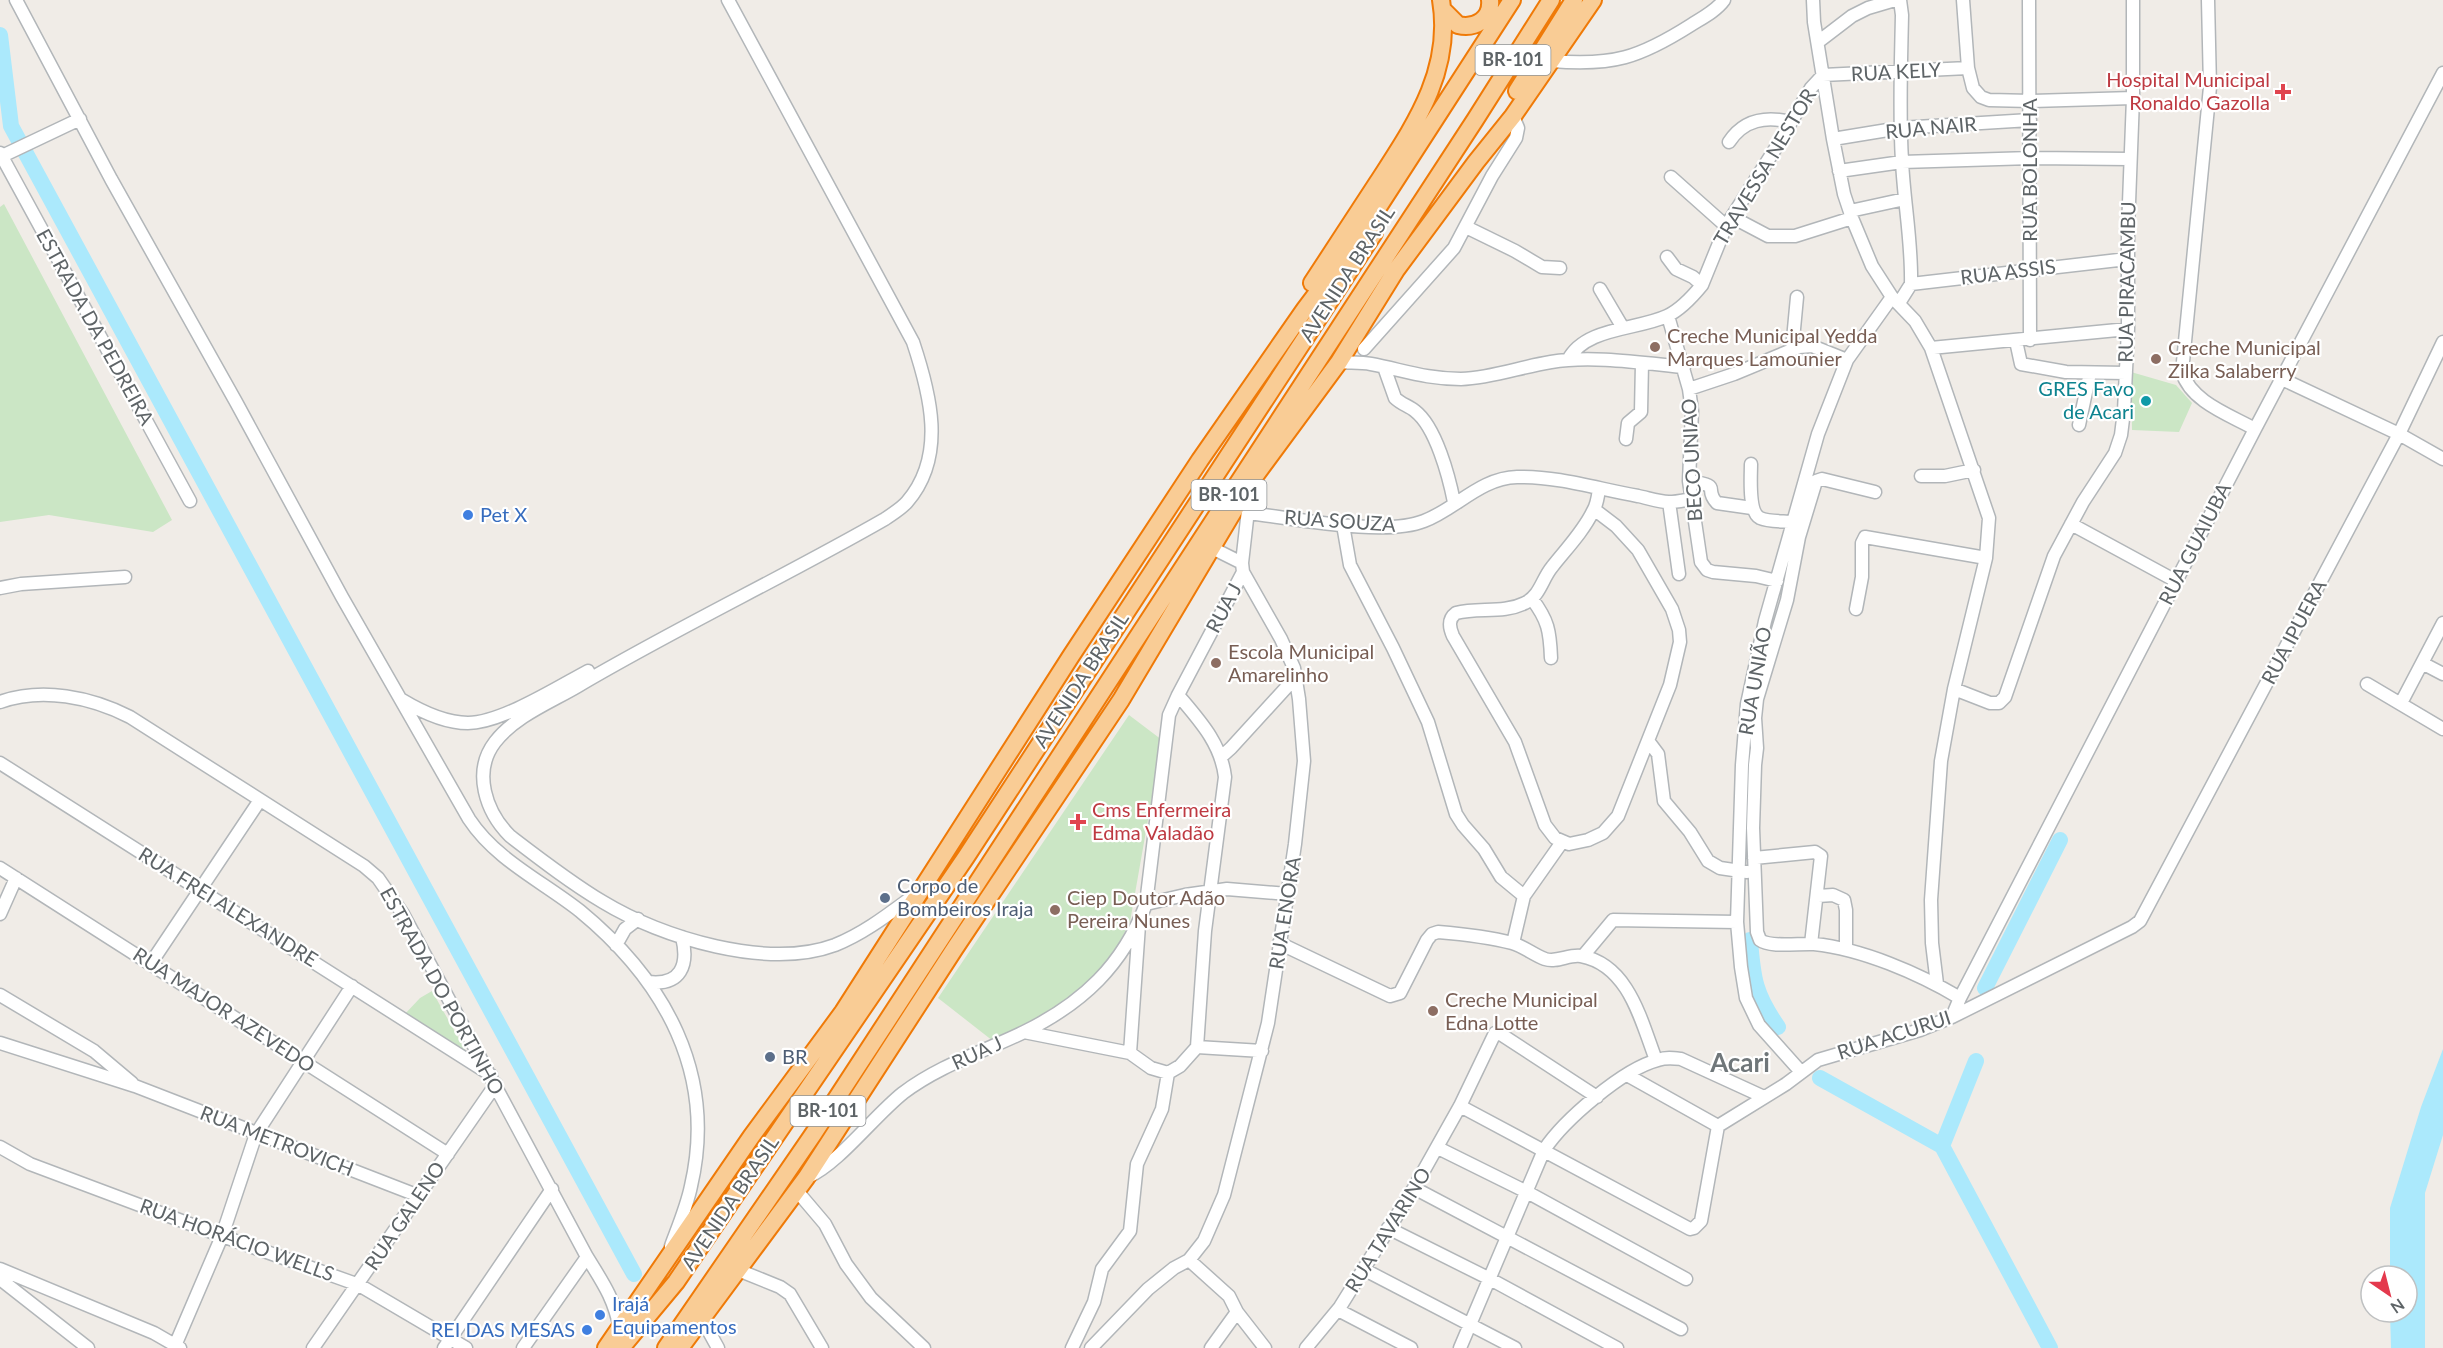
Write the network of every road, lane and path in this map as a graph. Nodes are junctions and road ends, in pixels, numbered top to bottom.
1 (16, 0) edge
2 (728, 0) edge
3 (1490, 0) edge
4 (1512, 0) edge
5 (1524, 0) edge
6 (1551, 0) edge
7 (1574, 0) edge
8 (1593, 0) edge
9 (1813, 0) edge
10 (1895, 0) edge
11 (1900, 0) edge
12 (1963, 0) edge
13 (2029, 0) edge
14 (2133, 0) edge
15 (2208, 0) edge
16 (1723, 2) edge
17 (1442, 5) edge
18 (1818, 42) junction
19 (1551, 61) junction
20 (1900, 72) junction
21 (2443, 73) edge
22 (1970, 74) junction
23 (1823, 75) junction
24 (2133, 98) junction
25 (2031, 101) junction
26 (1513, 116) junction
27 (80, 119) junction
28 (1475, 120) junction
29 (2030, 120) junction
30 (1791, 122) junction
31 (1900, 128) junction
32 (1833, 139) junction
33 (1729, 142) dead end
34 (0, 155) edge
35 (2031, 158) junction
36 (2130, 159) junction
37 (1476, 162) junction
38 (1902, 162) junction
39 (1839, 171) junction
40 (1492, 176) junction
41 (1671, 177) dead end
42 (1905, 198) junction
43 (1851, 215) junction
44 (1729, 221) junction
45 (1466, 227) junction
46 (1667, 257) dead end
47 (2127, 259) junction
48 (1560, 268) dead end
49 (1352, 269) junction
50 (2029, 269) junction
51 (1396, 270) junction
52 (1911, 284) junction
53 (1701, 285) junction
54 (1600, 289) dead end
55 (1797, 297) dead end
56 (1895, 300) junction
57 (1668, 316) junction
58 (1623, 328) junction
59 (2128, 329) junction
60 (1356, 334) junction
61 (2030, 339) junction
62 (2016, 341) junction
63 (2443, 342) edge
64 (1931, 348) junction
65 (1364, 349) junction
66 (1792, 350) junction
67 (1568, 360) junction
68 (1847, 360) junction
69 (1339, 362) junction
70 (1369, 363) junction
71 (1642, 363) junction
72 (1384, 367) junction
73 (1683, 367) junction
74 (1262, 372) junction
75 (2090, 373) junction
76 (2126, 373) junction
77 (2282, 380) junction
78 (1689, 389) junction
79 (2079, 425) dead end
80 (1224, 427) junction
81 (2255, 429) junction
82 (2399, 434) junction
83 (1626, 439) dead end
84 (2443, 459) edge
85 (1751, 464) dead end
86 (1974, 470) junction
87 (1921, 476) dead end
88 (1251, 480) junction
89 (1689, 481) junction
90 (1599, 489) junction
91 (1875, 492) dead end
92 (1692, 499) junction
93 (190, 501) dead end
94 (1454, 502) junction
95 (1669, 502) junction
96 (1752, 508) junction
97 (1594, 510) junction
98 (1248, 513) junction
99 (2071, 524) junction
100 (1343, 525) junction
101 (1794, 531) junction
102 (1212, 548) junction
103 (1986, 558) junction
104 (1243, 568) junction
105 (1679, 574) dead end
106 (125, 578) dead end
107 (1777, 581) junction
108 (2176, 582) junction
109 (0, 588) edge
110 (1532, 598) junction
111 (1856, 609) dead end
112 (1765, 621) junction
113 (2443, 623) edge
114 (1779, 626) junction
115 (1765, 650) junction
116 (1551, 658) dead end
117 (2422, 663) junction
118 (611, 666) junction
119 (2443, 674) edge
120 (1295, 678) junction
121 (2367, 684) dead end
122 (1954, 689) junction
123 (1178, 695) junction
124 (401, 700) junction
125 (0, 702) edge
126 (2401, 704) junction
127 (1040, 705) junction
128 (2443, 729) edge
129 (1649, 742) junction
130 (1221, 757) junction
131 (0, 763) edge
132 (260, 800) junction
133 (1562, 843) junction
134 (1754, 858) junction
135 (0, 868) edge
136 (1739, 872) junction
137 (1755, 872) junction
138 (16, 878) junction
139 (199, 889) junction
140 (920, 890) junction
141 (1210, 891) junction
142 (1288, 894) junction
143 (1524, 896) junction
144 (1818, 896) junction
145 (1146, 904) junction
146 (0, 914) edge
147 (638, 919) junction
148 (1140, 921) junction
149 (2140, 921) joint
150 (1737, 922) junction
151 (912, 936) junction
152 (682, 937) junction
153 (1280, 943) junction
154 (1513, 943) junction
155 (1811, 944) junction
156 (616, 945) junction
157 (1846, 949) junction
158 (1583, 956) junction
159 (151, 963) junction
160 (648, 982) junction
161 (1937, 984) junction
162 (352, 986) junction
163 (0, 995) edge
164 (1960, 998) junction
165 (1952, 1017) junction
166 (1024, 1032) junction
167 (473, 1041) junction
168 (0, 1043) edge
169 (1197, 1047) junction
170 (454, 1052) junction
171 (1262, 1052) junction
172 (1130, 1053) junction
173 (304, 1060) junction
174 (1656, 1060) junction
175 (1801, 1072) junction
176 (1168, 1073) junction
177 (1627, 1076) junction
178 (494, 1080) junction
179 (135, 1086) junction
180 (1597, 1096) junction
181 (1764, 1097) junction
182 (1460, 1106) junction
183 (1718, 1126) junction
184 (256, 1134) junction
185 (0, 1147) edge
186 (1438, 1148) junction
187 (1544, 1150) junction
188 (448, 1154) junction
189 (801, 1185) junction
190 (1414, 1188) junction
191 (552, 1190) junction
192 (1527, 1192) junction
193 (419, 1196) junction
194 (1388, 1228) junction
195 (222, 1236) junction
196 (1507, 1238) junction
197 (587, 1257) junction
198 (1189, 1260) junction
199 (663, 1267) junction
200 (0, 1269) edge
201 (1363, 1269) junction
202 (738, 1270) junction
203 (0, 1279) edge
204 (1490, 1279) junction
205 (1686, 1279) dead end
206 (358, 1285) junction
207 (609, 1292) junction
208 (642, 1299) junction
209 (1338, 1310) junction
210 (1237, 1312) junction
211 (702, 1319) junction
212 (1471, 1325) junction
213 (620, 1329) junction
214 (1681, 1329) dead end
215 (447, 1343) edge
216 (177, 1347) edge
217 (88, 1348) edge
218 (314, 1348) edge
219 (466, 1348) edge
220 (523, 1348) edge
221 (606, 1348) edge
222 (621, 1348) edge
223 (666, 1348) edge
224 (680, 1348) edge
225 (718, 1348) edge
226 (822, 1348) edge
227 (924, 1348) edge
228 (1072, 1348) edge
229 (1091, 1348) edge
230 (1211, 1348) edge
231 (1265, 1348) edge
232 (1306, 1348) edge
233 (1411, 1348) edge
234 (1460, 1348) edge
235 (1515, 1348) edge
236 (1617, 1348) edge

1 - 27 street
2 - 118 street
3 - 17 highway
4 - 74 highway, AVENIDA BRASIL
5 - 49 highway, AVENIDA BRASIL / BR-101
6 - 28 highway, AVENIDA BRASIL / BR-101
7 - 37 highway, AVENIDA BRASIL
8 - 19 highway, AVENIDA BRASIL
9 - 18 street
10 - 18 street
11 - 20 street
12 - 22 street
13 - 25 street, RUA BOLONHA
14 - 24 street, RUA PIRACAMBU
15 - 81 street
16 - 19 street
17 - 74 highway, AVENIDA BRASIL
18 - 23 street
19 - 26 highway, AVENIDA BRASIL
20 - 22 street, RUA KELY
20 - 23 street, RUA KELY
20 - 31 street
21 - 77 street, RUA GUAIUBA
22 - 25 street
23 - 30 street, TRAVESSA NESTOR
23 - 32 street
24 - 25 street
24 - 36 street, RUA PIRACAMBU
25 - 29 street, RUA BOLONHA
26 - 37 highway, AVENIDA BRASIL
26 - 40 street
27 - 34 street
27 - 124 street
28 - 51 highway
28 - 223 highway, AVENIDA BRASIL / BR-101
29 - 31 street, RUA NAIR
29 - 35 street, RUA BOLONHA
30 - 33 street
30 - 44 street, TRAVESSA NESTOR
31 - 32 street, RUA NAIR
31 - 38 street
32 - 39 street
34 - 93 street, ESTRADA DA PEDREIRA
35 - 36 street
35 - 38 street
35 - 50 street, RUA BOLONHA
36 - 47 street, RUA PIRACAMBU
37 - 40 street
37 - 51 highway, AVENIDA BRASIL
38 - 39 street
38 - 42 street
39 - 43 street
40 - 45 street
41 - 44 street
42 - 43 street
42 - 52 street
43 - 44 street
43 - 56 street
44 - 53 street, TRAVESSA NESTOR
45 - 48 street
45 - 65 street
46 - 53 street
47 - 50 street, RUA ASSIS
47 - 59 street, RUA PIRACAMBU
49 - 80 highway
49 - 151 highway, AVENIDA BRASIL / BR-101
50 - 52 street, RUA ASSIS
50 - 61 street, RUA BOLONHA
51 - 60 highway, AVENIDA BRASIL / BR-101
52 - 56 street
53 - 57 street, TRAVESSA NESTOR
54 - 58 street
55 - 66 street
56 - 64 street
56 - 68 street, RUA UNIÃO
57 - 58 street
57 - 73 street, BECO UNIAO
58 - 67 street
59 - 61 street
59 - 76 street, RUA PIRACAMBU
60 - 65 street
60 - 69 highway, AVENIDA BRASIL / BR-101
61 - 62 street
62 - 64 street
62 - 75 street
63 - 82 street, RUA IPUERA
64 - 86 street
65 - 70 street
66 - 68 street
66 - 78 street
67 - 71 street
67 - 72 street
68 - 101 street, RUA UNIÃO
69 - 70 street
69 - 88 highway, AVENIDA BRASIL / BR-101
70 - 72 street
71 - 73 street
71 - 83 street
72 - 94 street
73 - 78 street, BECO UNIAO
74 - 80 highway, AVENIDA BRASIL
75 - 76 street
75 - 79 street
76 - 99 street, RUA PIRACAMBU
77 - 81 street, RUA GUAIUBA
77 - 82 street
78 - 89 street, BECO UNIAO
80 - 127 highway, AVENIDA BRASIL / BR-101
81 - 108 street, RUA GUAIUBA
82 - 84 street
82 - 149 street, RUA IPUERA
85 - 96 street
86 - 87 street
86 - 103 street
88 - 98 street
88 - 102 highway, AVENIDA BRASIL / BR-101
89 - 92 street, BECO UNIAO
89 - 96 street
90 - 94 street, RUA SOUZA
90 - 95 street, RUA SOUZA
90 - 97 street
91 - 101 street
92 - 95 street, RUA SOUZA
92 - 107 street, BECO UNIAO
94 - 100 street, RUA SOUZA
95 - 105 street
96 - 101 street
97 - 110 street
97 - 129 street
98 - 100 street, RUA SOUZA
98 - 104 street
99 - 108 street
99 - 122 street, RUA PIRACAMBU
100 - 143 street
101 - 107 street, RUA UNIÃO
101 - 114 street
102 - 104 street
102 - 189 highway, AVENIDA BRASIL / BR-101
103 - 111 street
103 - 122 street
104 - 120 street, RUA ENORA
104 - 123 street, RUA J
106 - 109 street
107 - 112 street, RUA UNIÃO
108 - 164 street, RUA GUAIUBA
110 - 116 street
110 - 133 street
112 - 114 street
112 - 115 street, RUA UNIÃO
113 - 117 street
114 - 115 street
115 - 134 street
115 - 136 street, RUA UNIÃO
117 - 119 street
117 - 126 street
118 - 124 street
118 - 147 street
120 - 130 street
120 - 142 street, RUA ENORA
121 - 126 street
122 - 161 street
123 - 130 street
123 - 145 street, RUA J
124 - 156 street
125 - 132 street, ESTRADA DO PORTINHO
126 - 128 street
127 - 140 highway, AVENIDA BRASIL / BR-101
127 - 151 highway
129 - 133 street
129 - 136 street
130 - 141 street
131 - 139 street, RUA FREI ALEXANDRE
132 - 139 street
132 - 167 street, ESTRADA DO PORTINHO
133 - 143 street
134 - 137 street
134 - 144 street
135 - 138 street, RUA MAJOR AZEVEDO
136 - 137 street
136 - 150 street, RUA UNIÃO
137 - 155 street
138 - 146 street
138 - 159 street, RUA MAJOR AZEVEDO
139 - 159 street
139 - 162 street, RUA FREI ALEXANDRE
140 - 152 street
140 - 199 highway, AVENIDA BRASIL / BR-101
141 - 142 street
141 - 145 street
141 - 169 street
142 - 153 street, RUA ENORA
143 - 154 street
144 - 155 street
144 - 157 street
145 - 148 street, RUA J
147 - 152 street
147 - 156 street
148 - 166 street, RUA J
148 - 172 street, RUA J
149 - 165 street, RUA ACURUI
150 - 158 street
150 - 175 street, RUA UNIÃO
151 - 222 highway, AVENIDA BRASIL / BR-101
152 - 160 street
153 - 154 street
153 - 171 street, RUA ENORA
154 - 158 street
155 - 157 street
156 - 160 street
157 - 161 street
158 - 174 street
159 - 173 street, RUA MAJOR AZEVEDO
160 - 199 street
161 - 164 street
162 - 170 street, RUA FREI ALEXANDRE
162 - 173 street
163 - 179 street, RUA METROVICH
164 - 165 street, RUA GUAIUBA
165 - 175 street, RUA ACURUI
166 - 172 street
166 - 189 street, RUA J
167 - 170 street
167 - 178 street, ESTRADA DO PORTINHO
168 - 179 street, RUA METROVICH
169 - 171 street
169 - 176 street
170 - 178 street, RUA FREI ALEXANDRE
171 - 198 street, RUA ENORA
172 - 176 street
173 - 184 street
173 - 188 street, RUA MAJOR AZEVEDO
174 - 177 street
174 - 181 street
175 - 181 street, RUA ACURUI
176 - 228 street
177 - 180 street
177 - 183 street
178 - 188 street, RUA GALENO
178 - 191 street, ESTRADA DO PORTINHO
179 - 184 street, RUA METROVICH
180 - 182 street, RUA TAVARINO
180 - 187 street
181 - 183 street, RUA ACURUI
182 - 186 street, RUA TAVARINO
182 - 187 street
183 - 187 street
184 - 193 street, RUA METROVICH
184 - 195 street
185 - 195 street, RUA HORÁCIO WELLS
186 - 190 street, RUA TAVARINO
186 - 192 street
187 - 192 street
188 - 193 street, RUA GALENO
189 - 202 highway, AVENIDA BRASIL / BR-101
189 - 227 street
190 - 194 street, RUA TAVARINO
190 - 196 street
191 - 197 street, ESTRADA DO PORTINHO
191 - 215 street
192 - 196 street
192 - 205 street
193 - 206 street, RUA GALENO
194 - 201 street, RUA TAVARINO
194 - 204 street
195 - 206 street, RUA HORÁCIO WELLS
195 - 216 street
196 - 204 street
196 - 214 street
197 - 207 street, ESTRADA DO PORTINHO
197 - 220 street
198 - 210 street
198 - 229 street
199 - 208 highway, AVENIDA BRASIL / BR-101
200 - 216 street
201 - 209 street, RUA TAVARINO
201 - 212 street
202 - 211 highway, AVENIDA BRASIL / BR-101
202 - 226 street
203 - 217 street
204 - 212 street
204 - 236 street
206 - 215 street, RUA HORÁCIO WELLS
206 - 218 street, RUA GALENO
207 - 208 street
207 - 213 street, ESTRADA DO PORTINHO
208 - 213 highway, AVENIDA BRASIL / BR-101
209 - 232 street, RUA TAVARINO
209 - 233 street
210 - 230 street
210 - 231 street
211 - 224 highway, AVENIDA BRASIL / BR-101
211 - 225 street
212 - 234 street
212 - 235 street
213 - 221 highway, AVENIDA BRASIL / BR-101
215 - 219 street, RUA HORÁCIO WELLS

